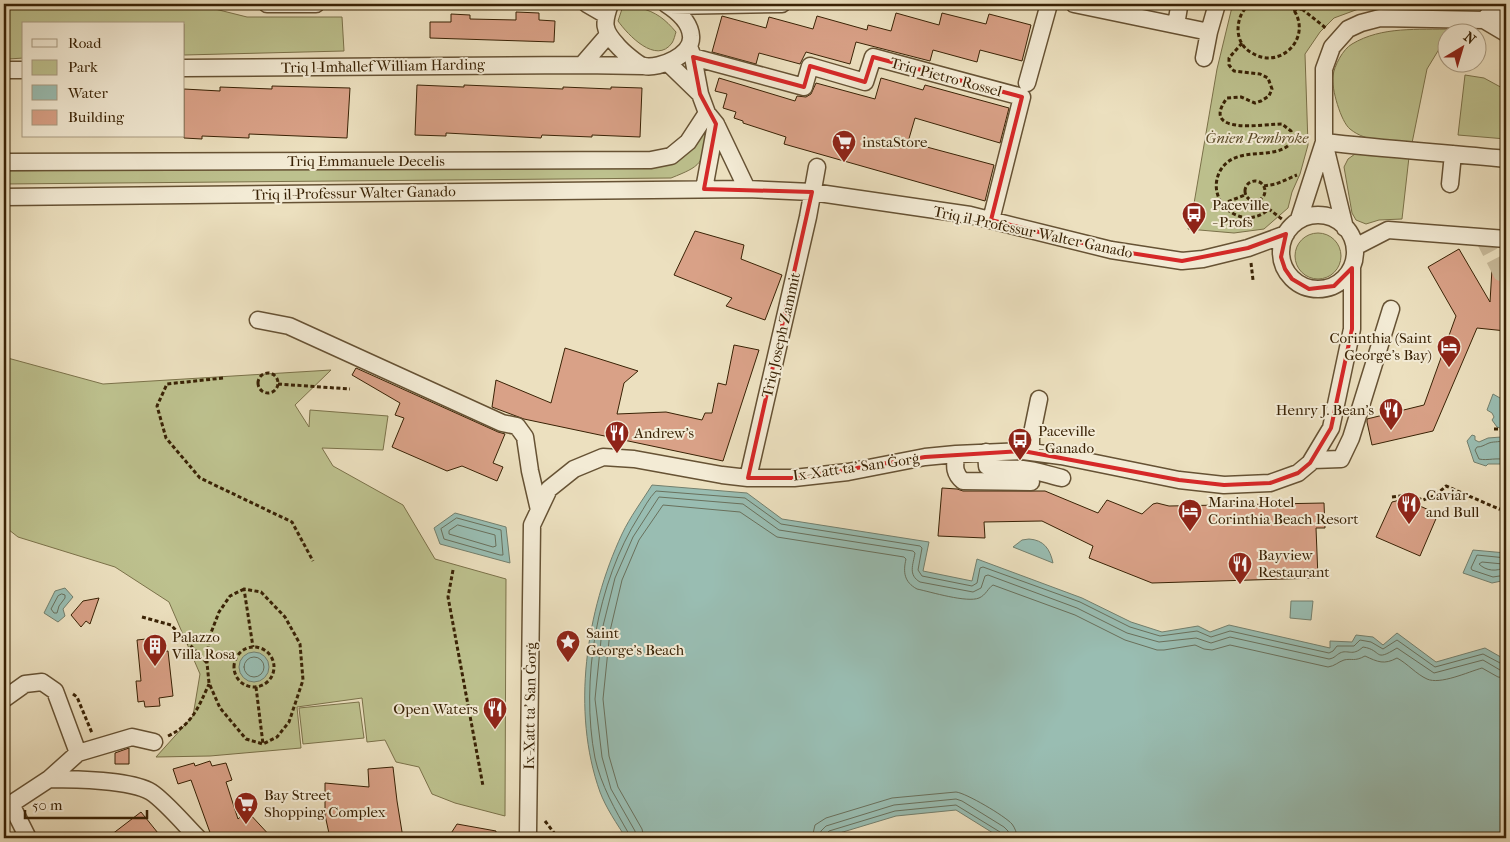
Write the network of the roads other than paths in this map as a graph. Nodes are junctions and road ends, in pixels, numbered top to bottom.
1 (268, 4) edge
2 (316, 4) edge
3 (587, 4) edge
4 (782, 4) edge
5 (1049, 4) edge
6 (1074, 4) edge
7 (1216, 4) edge
8 (1498, 4) edge
9 (668, 5) edge
10 (716, 6) junction
11 (1179, 7) dead end
12 (608, 10) edge
13 (1506, 18) edge
14 (1484, 20) junction
15 (1176, 25) junction
16 (1208, 32) junction
17 (1506, 33) edge
18 (608, 35) junction
19 (691, 46) junction
20 (1204, 58) dead end
21 (668, 63) junction
22 (582, 65) junction
23 (643, 66) junction
24 (185, 68) edge
25 (4, 70) edge
26 (22, 70) edge
27 (1027, 83) dead end
28 (700, 94) junction
29 (712, 118) junction
30 (1324, 142) junction
31 (1454, 154) junction
32 (1506, 158) edge
33 (4, 162) edge
34 (816, 167) dead end
35 (1450, 184) dead end
36 (704, 189) junction
37 (747, 189) junction
38 (812, 192) junction
39 (4, 197) edge
40 (991, 220) junction
41 (1289, 225) junction
42 (1345, 228) junction
43 (1506, 240) edge
44 (1355, 247) junction
45 (1352, 268) junction
46 (1391, 309) dead end
47 (258, 320) dead end
48 (1039, 398) dead end
49 (986, 452) junction
50 (1031, 452) junction
51 (956, 454) junction
52 (1313, 460) junction
53 (748, 478) junction
54 (1062, 478) dead end
55 (1031, 482) dead end
56 (539, 510) junction
57 (4, 699) edge
58 (154, 742) road end
59 (78, 753) junction
60 (49, 779) junction
61 (7, 808) edge
62 (528, 837) edge
63 (28, 838) edge
64 (198, 838) edge

1 - 2 street
3 - 12 street
4 - 10 street
5 - 27 street
6 - 15 street
7 - 16 street
8 - 14 street
9 - 10 street
9 - 19 street
10 - 19 street
11 - 15 street
12 - 18 street
13 - 14 street
14 - 17 street
14 - 30 street
15 - 16 street
16 - 20 street
18 - 22 street
18 - 23 street
19 - 21 street
19 - 28 street
19 - 40 street, Triq Pietro Rossel
21 - 23 street, Triq l-Imħallef William Harding
21 - 28 street
22 - 23 street, Triq l-Imħallef William Harding
22 - 24 street, Triq l-Imħallef William Harding
25 - 26 street
28 - 29 street
29 - 33 street, Triq Emmanuele Decelis
29 - 36 street
29 - 37 street
30 - 31 street
30 - 41 street
30 - 42 street
31 - 32 street
31 - 35 street
34 - 38 street, Triq Joseph Zammit
36 - 37 street, Triq il-Professur Walter Ganado
36 - 39 street, Triq il-Professur Walter Ganado
37 - 38 street, Triq il-Professur Walter Ganado
38 - 40 street, Triq il-Professur Walter Ganado
38 - 53 street, Triq Joseph Zammit
40 - 41 street, Triq il-Professur Walter Ganado
41 - 42 street, Triq il-Professur Walter Ganado
41 - 45 street
42 - 44 street
43 - 44 street
44 - 45 street
45 - 52 street, Ix-Xatt ta' San Ġorġ
46 - 52 street
47 - 56 street
48 - 50 street
49 - 50 street, Ix-Xatt ta' San Ġorġ
49 - 51 street, Ix-Xatt ta' San Ġorġ
49 - 54 street
50 - 52 street, Ix-Xatt ta' San Ġorġ
51 - 53 street, Ix-Xatt ta' San Ġorġ
51 - 55 street
53 - 56 street, Ix-Xatt ta' San Ġorġ
56 - 62 street, Ix-Xatt ta' San Ġorġ
57 - 59 street
58 - 59 street
59 - 60 street
60 - 61 street
60 - 64 street
61 - 63 street

